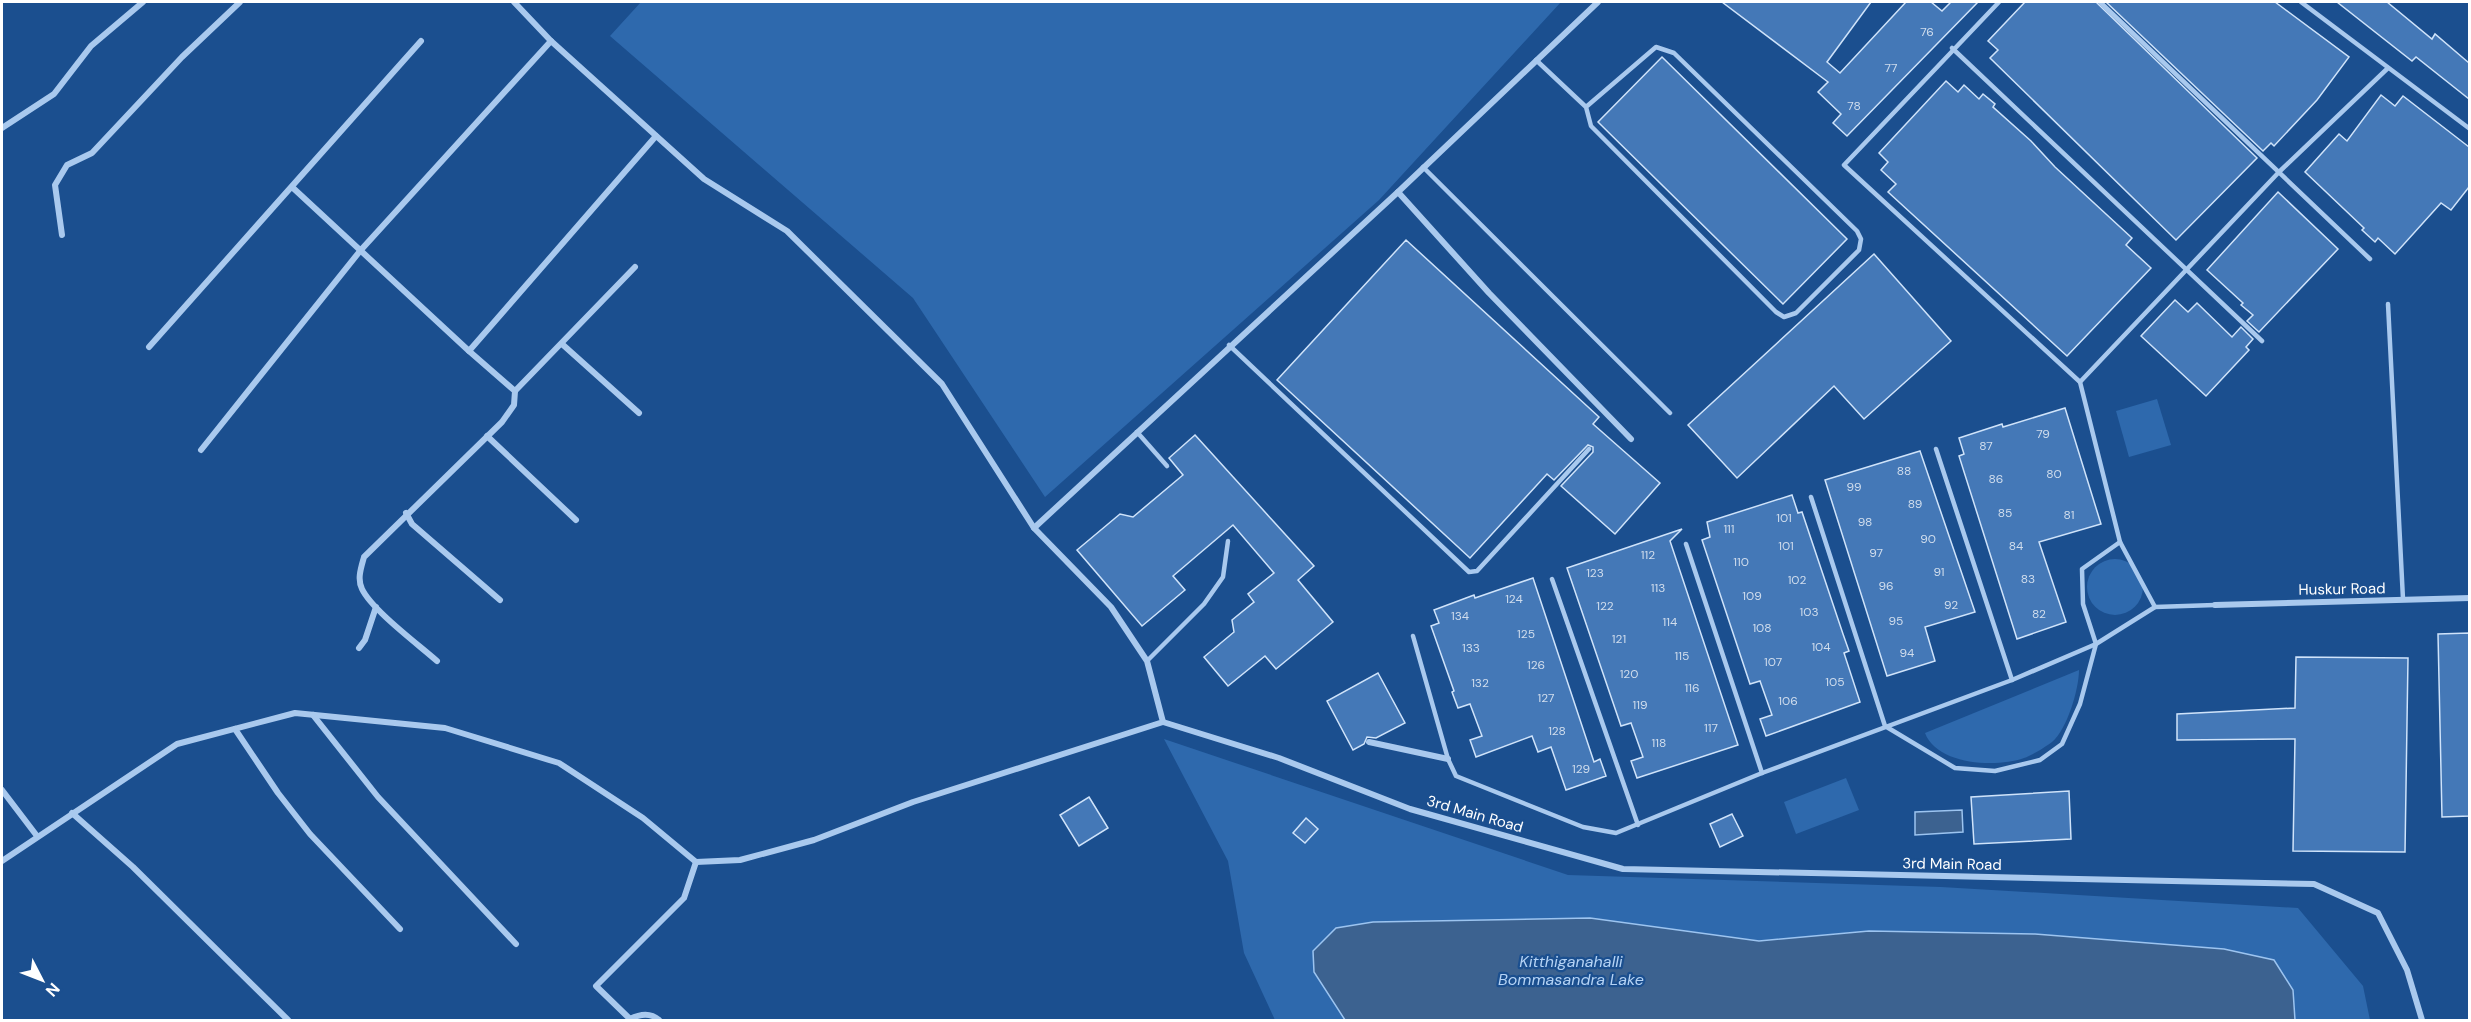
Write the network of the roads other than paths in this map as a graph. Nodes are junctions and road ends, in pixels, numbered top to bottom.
1 (143, 2) edge
2 (240, 2) edge
3 (514, 2) edge
4 (1598, 2) edge
5 (1998, 2) edge
6 (2100, 2) edge
7 (2301, 2) edge
8 (421, 40) dead end
9 (551, 41) junction
10 (1952, 48) junction
11 (1536, 60) junction
12 (2388, 68) junction
13 (1586, 107) junction
14 (2, 128) edge
15 (2469, 129) edge
16 (656, 136) junction
17 (1423, 167) junction
18 (2279, 172) junction
19 (292, 187) junction
20 (1398, 192) junction
21 (62, 235) dead end
22 (360, 251) junction
23 (2370, 259) dead end
24 (635, 267) dead end
25 (2186, 270) junction
26 (2388, 304) dead end
27 (2262, 341) dead end
28 (562, 344) junction
29 (1229, 345) junction
30 (149, 347) dead end
31 (469, 351) junction
32 (2080, 382) junction
33 (515, 390) junction
34 (639, 413) dead end
35 (1670, 413) dead end
36 (1137, 432) junction
37 (487, 436) junction
38 (1631, 439) dead end
39 (1589, 449) dead end
40 (1936, 449) dead end
41 (201, 450) dead end
42 (1167, 466) dead end
43 (1811, 497) dead end
44 (406, 513) junction
45 (576, 520) dead end
46 (1034, 528) junction
47 (1228, 541) dead end
48 (2120, 542) junction
49 (1686, 544) dead end
50 (1552, 579) dead end
51 (2469, 597) edge
52 (2403, 599) junction
53 (500, 600) dead end
54 (2215, 605) joint
55 (376, 607) junction
56 (2155, 607) junction
57 (1413, 636) dead end
58 (2096, 644) junction
59 (359, 648) dead end
60 (437, 661) dead end
61 (1147, 661) junction
62 (2012, 680) junction
63 (314, 715) junction
64 (1163, 722) junction
65 (1885, 726) junction
66 (235, 729) junction
67 (1368, 742) dead end
68 (1448, 759) junction
69 (1762, 773) junction
70 (2, 790) edge
71 (72, 813) junction
72 (1638, 825) junction
73 (37, 836) junction
74 (2, 861) edge
75 (696, 862) junction
76 (400, 929) dead end
77 (516, 944) dead end
78 (288, 1020) edge
79 (630, 1020) edge
80 (659, 1020) edge
81 (2422, 1020) edge

1 - 14 street
2 - 21 street
3 - 9 street
4 - 11 street
5 - 10 lane
6 - 18 lane
7 - 12 lane
8 - 19 street
9 - 16 street
9 - 22 street
10 - 25 lane
10 - 32 lane
11 - 13 lane
11 - 17 street
12 - 15 lane
12 - 18 lane
13 - 13 lane
16 - 31 street
16 - 46 street
17 - 20 street
17 - 35 lane
18 - 23 lane
18 - 25 lane
19 - 22 street
19 - 30 street
20 - 29 street
20 - 38 street
22 - 31 street
22 - 41 street
24 - 28 street
25 - 27 lane
25 - 32 lane
26 - 52 lane
28 - 33 street
28 - 34 street
29 - 36 street
29 - 39 lane
31 - 33 street
32 - 48 lane
33 - 37 street
36 - 42 lane
36 - 46 street
37 - 44 street
37 - 45 street
40 - 62 lane
43 - 65 lane
44 - 53 street
44 - 55 street
46 - 61 street
47 - 61 lane
48 - 56 lane
48 - 58 lane
49 - 69 lane
50 - 72 lane
51 - 52 street, Huskur Road
52 - 54 street, Huskur Road
54 - 56 lane
55 - 59 street
55 - 60 street
56 - 58 lane
57 - 68 lane
58 - 62 lane
58 - 65 lane
61 - 64 street
62 - 65 lane
63 - 66 street
63 - 75 street
63 - 77 street
64 - 75 street
64 - 81 street, 3rd Main Road
65 - 69 lane
66 - 71 street
66 - 76 street
67 - 68 street
68 - 72 lane
69 - 72 lane
70 - 73 street
71 - 73 street
71 - 78 street
73 - 74 street
75 - 79 street
79 - 80 street

